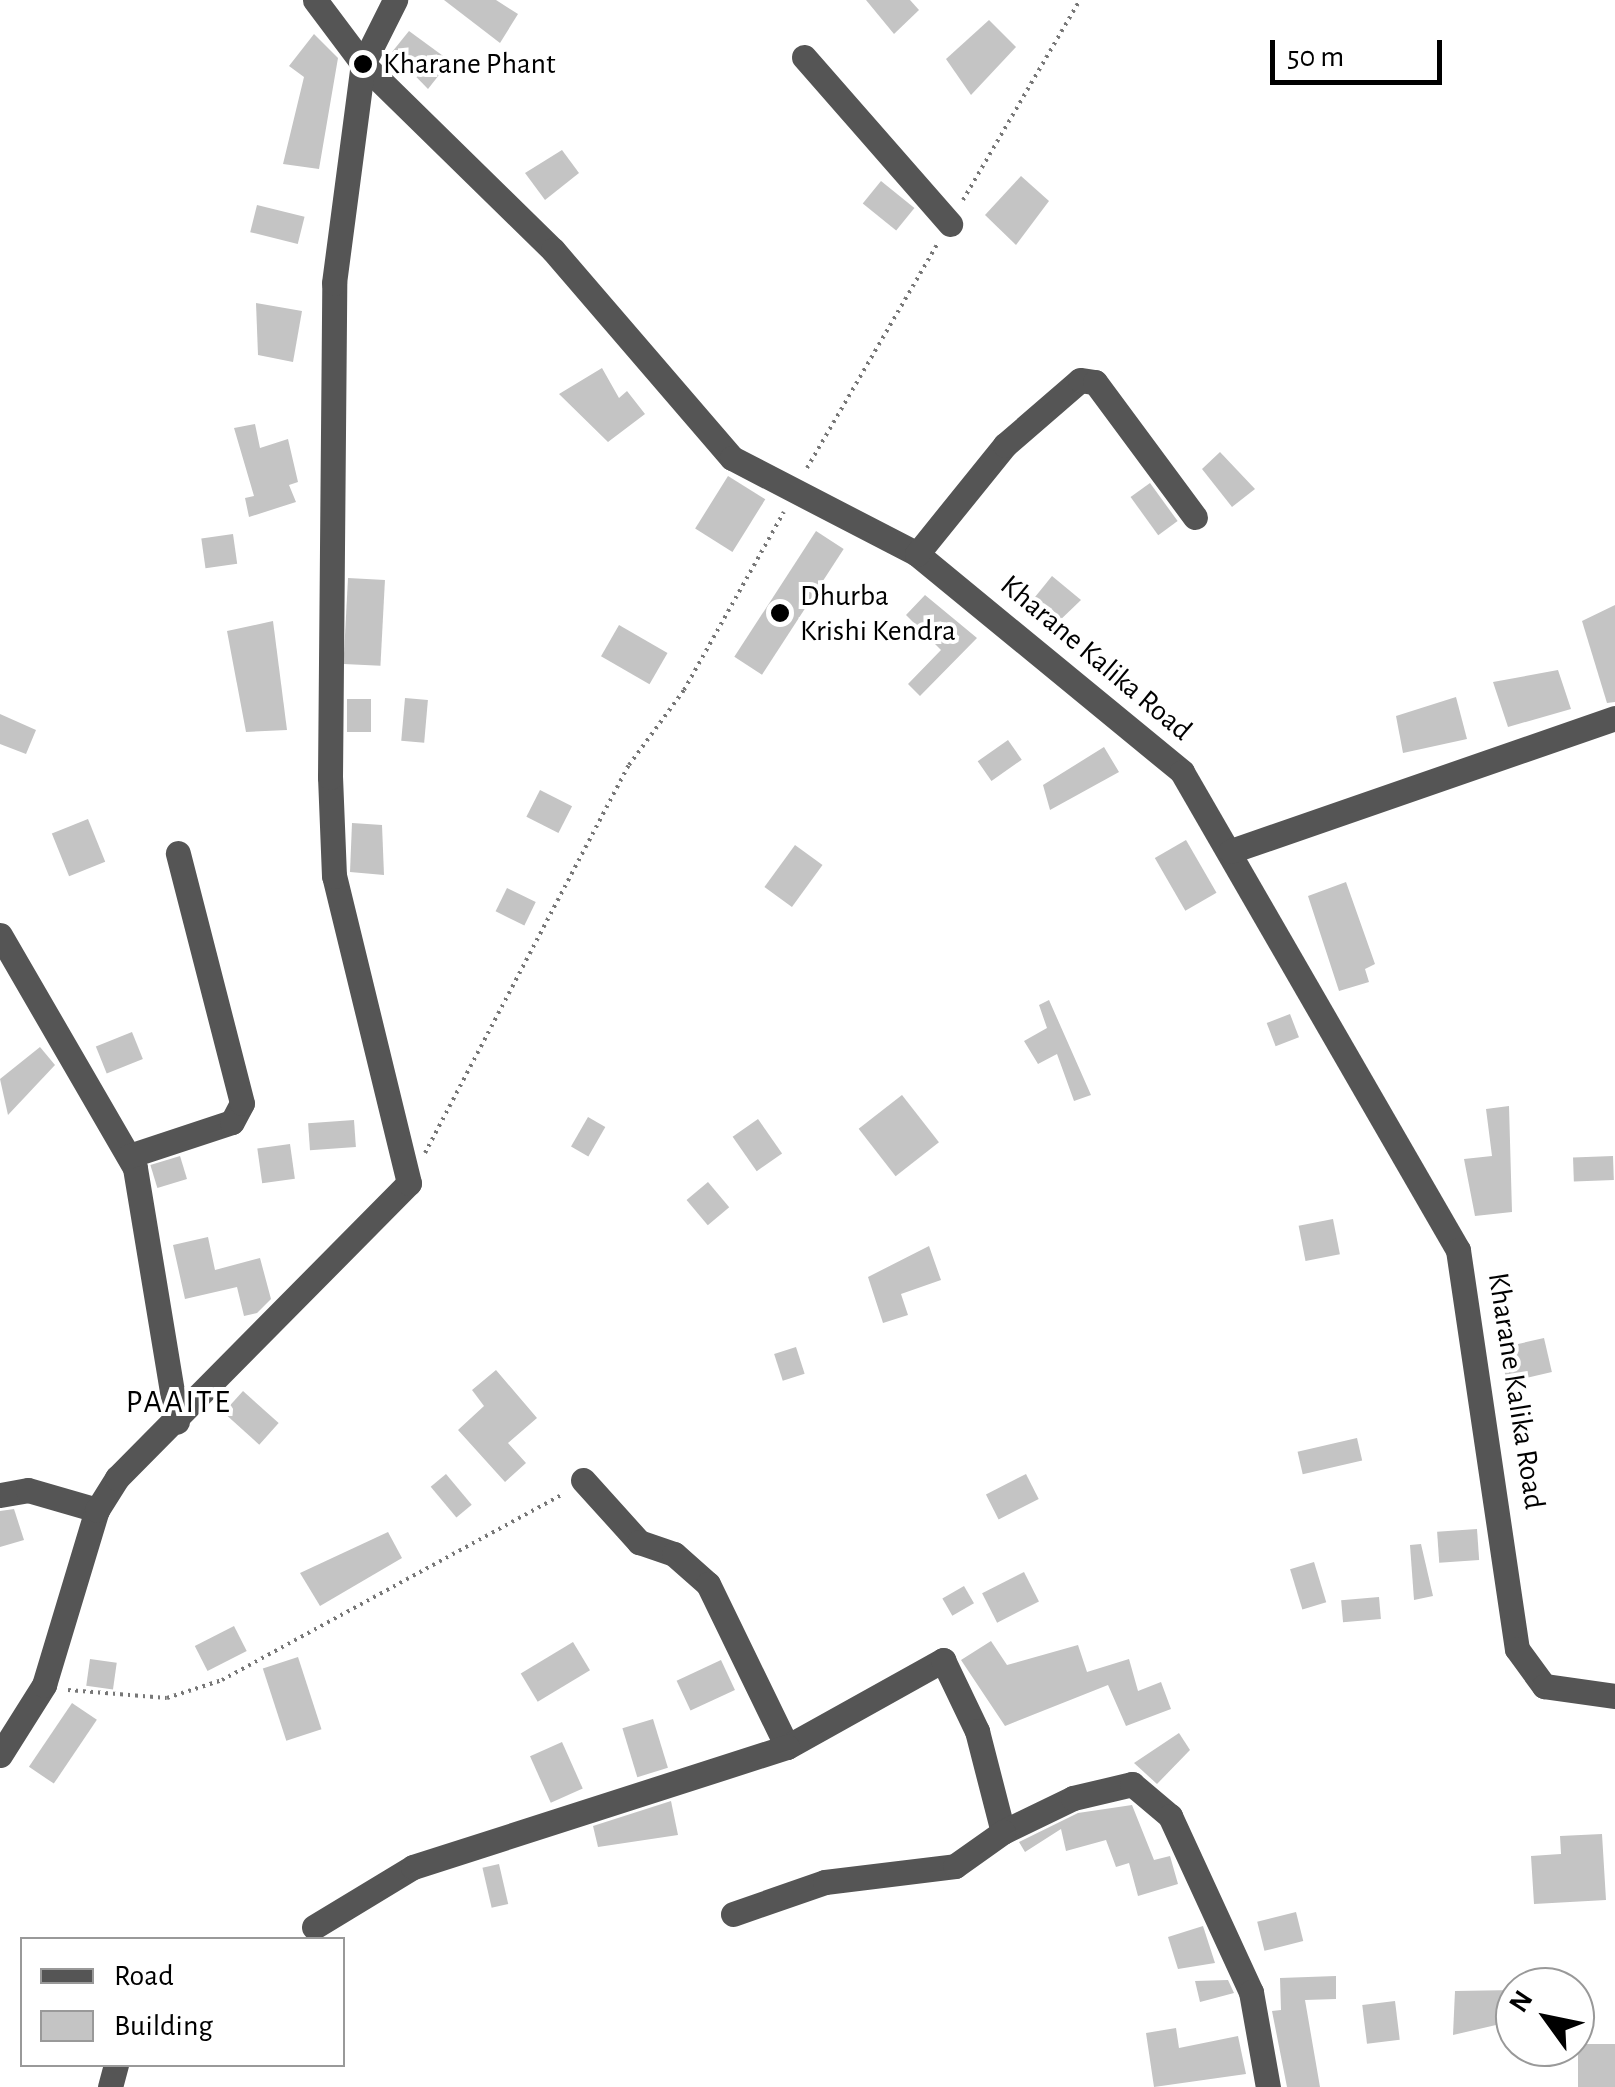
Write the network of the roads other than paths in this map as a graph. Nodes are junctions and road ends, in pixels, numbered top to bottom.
1 (315, 0) edge
2 (395, 0) edge
3 (804, 57) dead end
4 (363, 64) junction
5 (950, 224) road end
6 (1195, 516) dead end
7 (917, 554) junction
8 (1615, 718) edge
9 (1231, 850) junction
10 (178, 853) dead end
11 (0, 935) edge
12 (128, 1156) junction
13 (178, 1422) junction
14 (583, 1480) road end
15 (0, 1495) edge
16 (96, 1510) junction
17 (1615, 1696) edge
18 (786, 1746) junction
19 (0, 1756) edge
20 (1002, 1832) junction
21 (732, 1914) dead end
22 (314, 1927) dead end
23 (1268, 2087) edge

1 - 4 street, Kharane Kalika Road
2 - 4 street
3 - 5 street
4 - 7 street, Kharane Kalika Road
4 - 13 street
6 - 7 street
7 - 9 street, Kharane Kalika Road
8 - 9 street
9 - 17 street, Kharane Kalika Road
10 - 12 street
11 - 12 street
12 - 13 street
13 - 16 street
14 - 18 street
15 - 16 street
16 - 19 street
18 - 20 street
18 - 22 street
20 - 21 street
20 - 23 street

